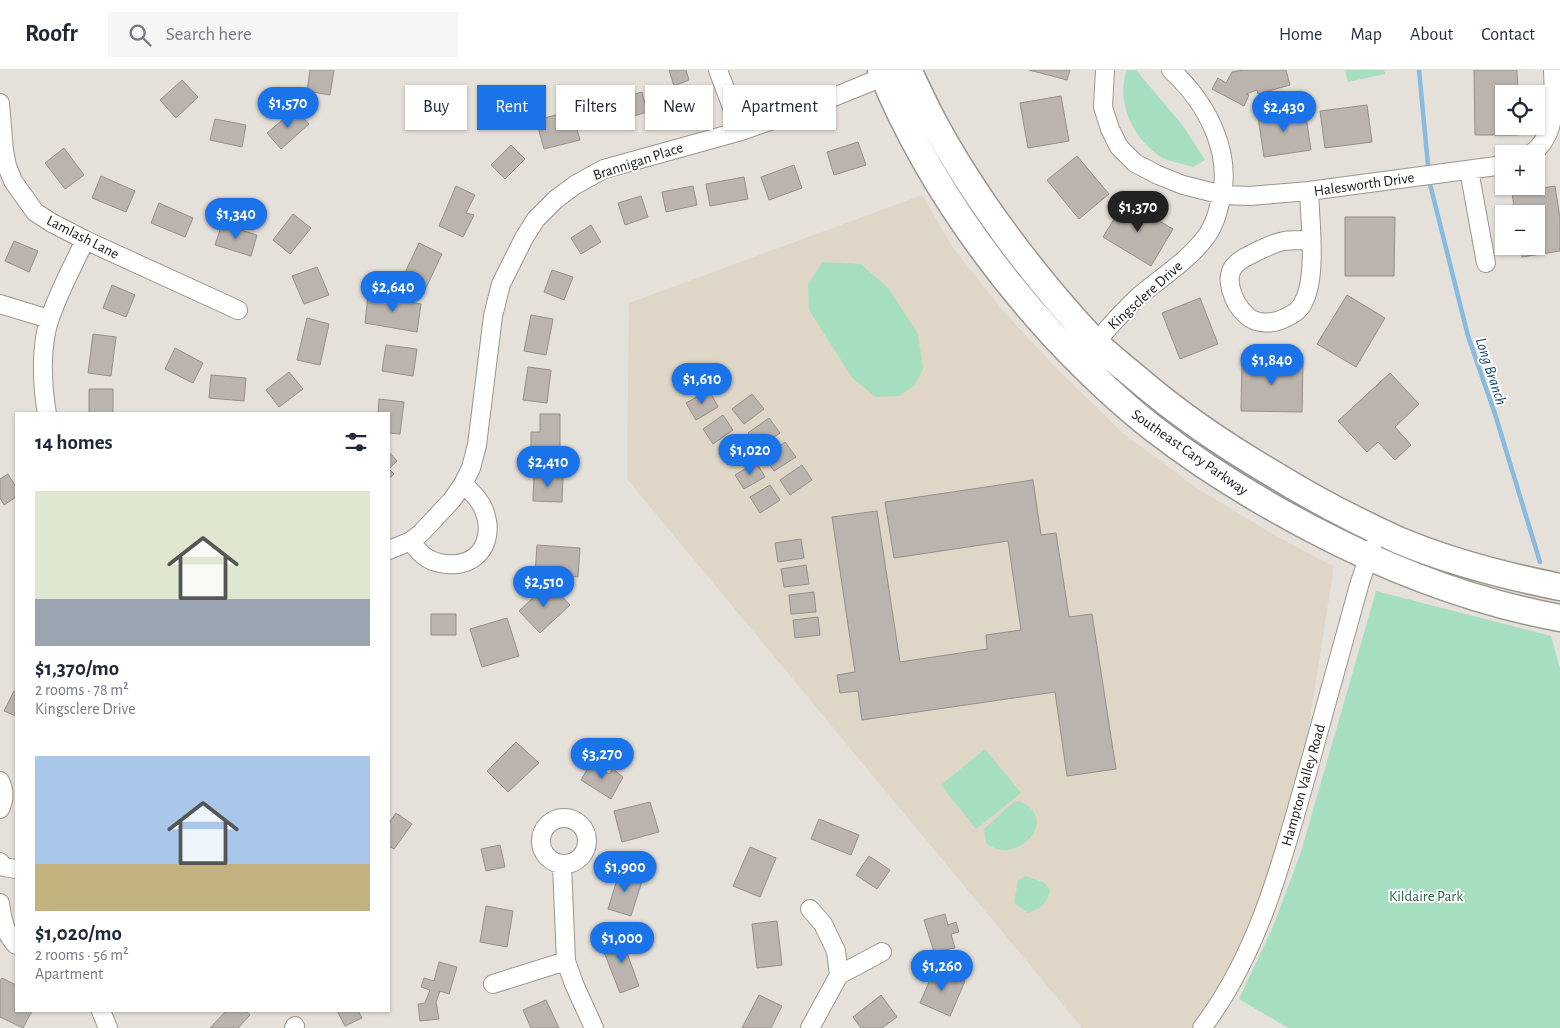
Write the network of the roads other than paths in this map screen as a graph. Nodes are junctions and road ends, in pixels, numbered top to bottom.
1 (718, 70) edge
2 (908, 70) edge
3 (1105, 70) edge
4 (1171, 70) edge
5 (1553, 70) edge
6 (888, 72) edge
7 (0, 103) edge
8 (741, 131) junction
9 (1539, 145) edge
10 (1495, 166) edge
11 (1469, 170) junction
12 (1309, 191) junction
13 (1223, 195) junction
14 (84, 240) junction
15 (1310, 240) junction
16 (1486, 263) dead end
17 (0, 304) edge
18 (238, 310) dead end
19 (49, 319) junction
20 (1095, 343) junction
21 (47, 412) edge
22 (463, 484) junction
23 (1378, 530) junction
24 (410, 541) junction
25 (390, 550) edge
26 (1369, 558) junction
27 (1560, 587) edge
28 (1560, 618) edge
29 (0, 781) edge
30 (0, 809) edge
31 (562, 865) dead end
32 (0, 903) edge
33 (810, 909) dead end
34 (15, 944) edge
35 (882, 952) dead end
36 (566, 961) junction
37 (839, 975) junction
38 (493, 984) dead end
39 (101, 1012) edge
40 (108, 1028) edge
41 (594, 1028) edge
42 (810, 1028) edge
43 (1202, 1028) edge

1 - 8 street
2 - 20 main road, Southeast Cary Parkway
3 - 13 street
4 - 13 street, Kingsclere Drive
5 - 9 street
6 - 8 street, Brannigan Place
6 - 26 main road, Southeast Cary Parkway
7 - 14 street, Lamlash Lane
8 - 22 street, Brannigan Place
10 - 11 street, Halesworth Drive
11 - 12 street, Halesworth Drive
11 - 16 street
12 - 13 street, Halesworth Drive
12 - 15 street
13 - 20 street, Kingsclere Drive
14 - 18 street, Lamlash Lane
14 - 19 street
15 - 15 street
17 - 19 street
19 - 21 street
20 - 23 main road, Southeast Cary Parkway
22 - 24 street, Brannigan Place
22 - 24 street
23 - 26 street, Hampton Valley Road
23 - 27 main road, Southeast Cary Parkway
24 - 25 street, Brannigan Place
26 - 28 main road, Southeast Cary Parkway
26 - 43 street, Hampton Valley Road
29 - 30 street
31 - 36 street
32 - 34 street
33 - 37 street
35 - 37 street
36 - 38 street
36 - 41 street
37 - 42 street
39 - 40 street

